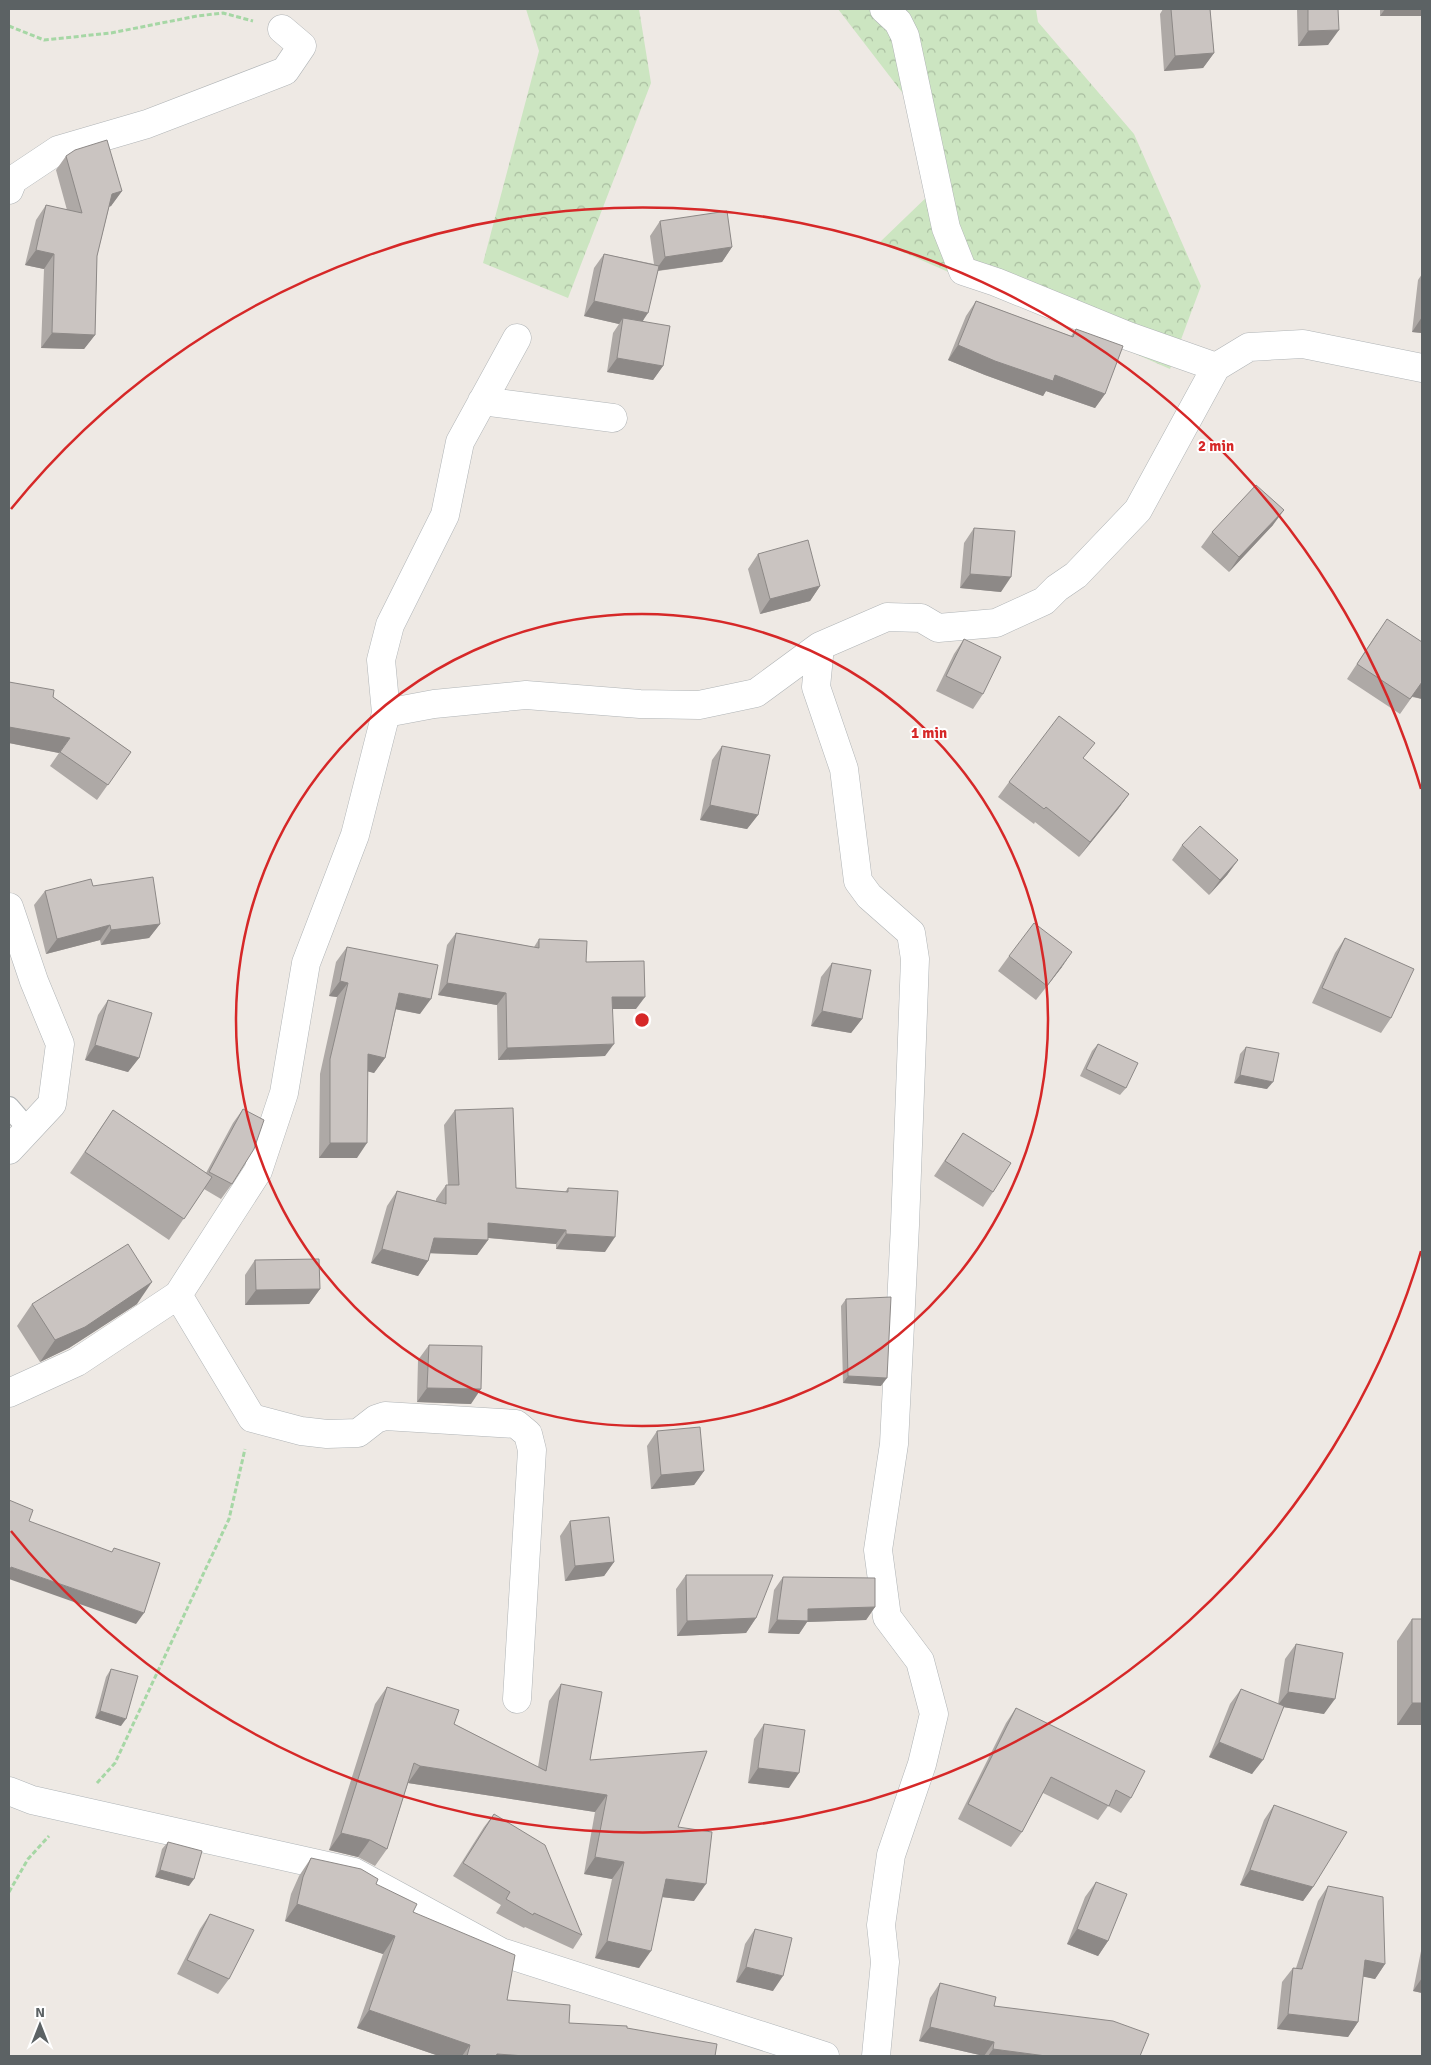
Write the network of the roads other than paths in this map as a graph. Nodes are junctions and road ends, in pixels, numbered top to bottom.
1 (884, 9) edge
2 (282, 29) road end
3 (9, 190) edge
4 (517, 338) dead end
5 (1216, 367) junction
6 (1422, 368) edge
7 (482, 401) junction
8 (612, 418) dead end
9 (820, 646) junction
10 (386, 713) junction
11 (9, 907) edge
12 (9, 1108) edge
13 (28, 1129) junction
14 (9, 1150) edge
15 (178, 1295) junction
16 (9, 1393) edge
17 (517, 1699) dead end
18 (9, 1790) edge
19 (825, 2056) edge
20 (876, 2056) edge

1 - 5 street
2 - 3 street
4 - 7 street
5 - 6 street
5 - 9 street
7 - 8 street
7 - 10 street
9 - 10 street
9 - 20 street
10 - 15 street
11 - 13 street
12 - 13 lane
13 - 14 street
15 - 16 street
15 - 17 street
18 - 19 street

